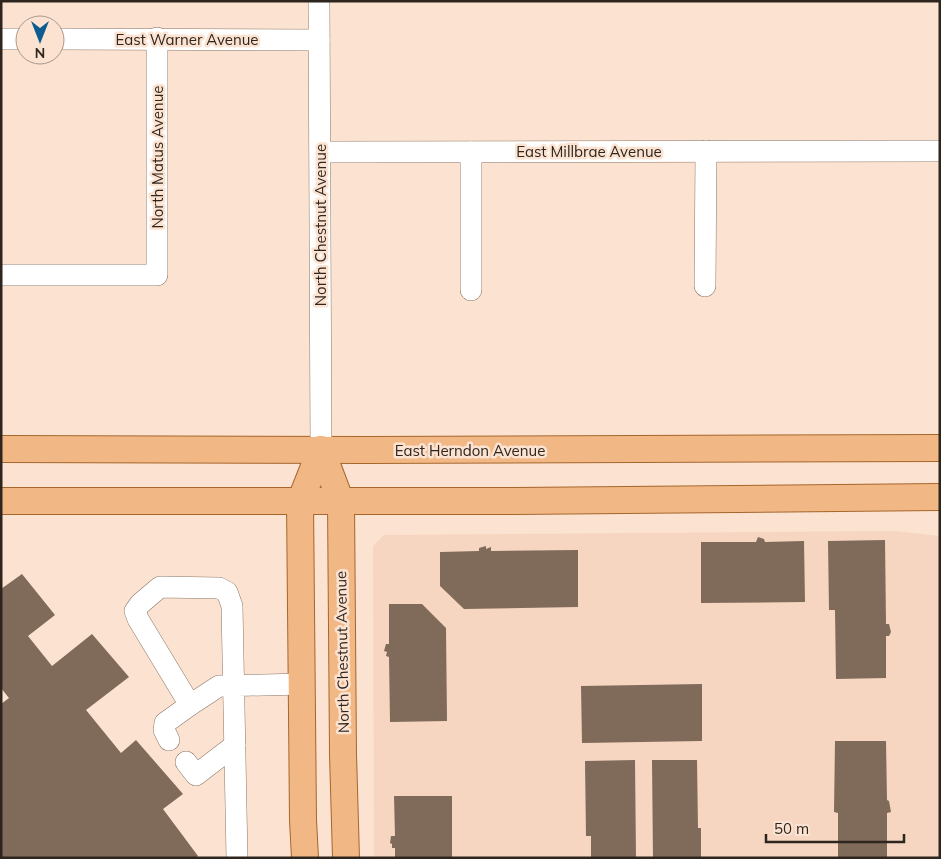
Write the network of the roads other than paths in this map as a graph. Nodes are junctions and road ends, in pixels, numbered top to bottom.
1 (319, 1) edge
2 (157, 38) junction
3 (1, 39) edge
4 (15, 39) edge
5 (65, 39) edge
6 (319, 40) junction
7 (706, 151) junction
8 (940, 151) edge
9 (320, 152) junction
10 (471, 152) junction
11 (1, 275) edge
12 (705, 286) dead end
13 (471, 290) dead end
14 (940, 448) edge
15 (1, 449) edge
16 (321, 449) junction
17 (940, 496) edge
18 (1, 501) edge
19 (300, 502) junction
20 (341, 502) junction
21 (302, 684) junction
22 (234, 685) junction
23 (190, 704) junction
24 (168, 740) dead end
25 (235, 745) junction
26 (186, 762) dead end
27 (237, 858) edge
28 (305, 858) edge
29 (346, 858) edge

1 - 6 street, North Chestnut Avenue
2 - 5 street, East Warner Avenue
2 - 6 street, East Warner Avenue
2 - 11 street, North Matus Avenue
3 - 4 street
6 - 9 street, North Chestnut Avenue
7 - 8 street, East Millbrae Avenue
7 - 10 street, East Millbrae Avenue
7 - 12 street
9 - 10 street, East Millbrae Avenue
9 - 16 street, North Chestnut Avenue
10 - 13 street
14 - 16 main road, East Herndon Avenue
15 - 16 main road, East Herndon Avenue
16 - 19 main road, North Chestnut Avenue
16 - 20 main road, North Chestnut Avenue
17 - 20 main road
18 - 19 main road
19 - 20 main road
19 - 21 main road, North Chestnut Avenue
20 - 29 main road, North Chestnut Avenue
21 - 22 street
21 - 28 main road, North Chestnut Avenue
22 - 23 street
22 - 23 street
22 - 25 street
23 - 24 street
25 - 26 street
25 - 27 street

